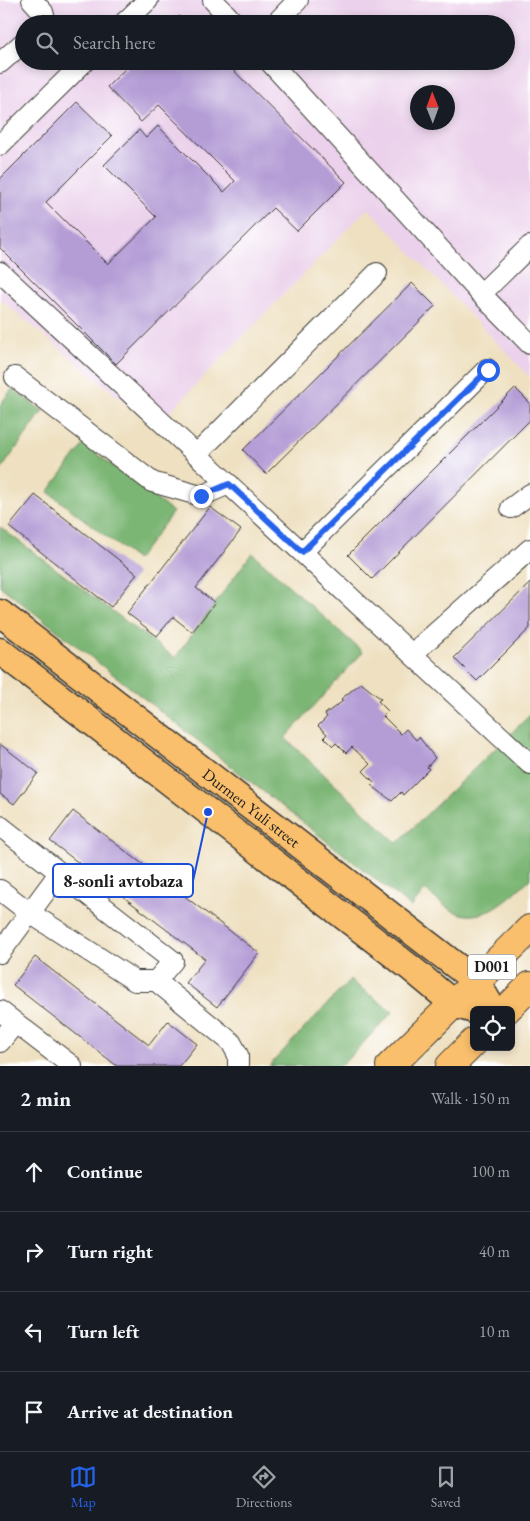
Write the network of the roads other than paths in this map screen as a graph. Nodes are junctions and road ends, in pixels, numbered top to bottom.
1 (32, 0) edge
2 (148, 0) edge
3 (213, 0) edge
4 (298, 0) edge
5 (44, 15) edge
6 (133, 15) edge
7 (227, 15) edge
8 (284, 15) edge
9 (15, 50) edge
10 (0, 63) edge
11 (76, 70) edge
12 (277, 70) edge
13 (0, 144) edge
14 (530, 246) edge
15 (0, 272) edge
16 (377, 273) dead end
17 (481, 294) junction
18 (530, 344) edge
19 (488, 370) dead end
20 (15, 377) dead end
21 (197, 454) junction
22 (229, 484) junction
23 (530, 494) edge
24 (511, 508) dead end
25 (530, 549) edge
26 (302, 552) junction
27 (0, 613) edge
28 (0, 651) edge
29 (412, 654) junction
30 (530, 764) edge
31 (0, 826) edge
32 (60, 872) junction
33 (0, 890) edge
34 (30, 913) junction
35 (530, 929) edge
36 (0, 953) edge
37 (156, 981) junction
38 (477, 982) junction
39 (530, 986) edge
40 (491, 1006) edge
41 (510, 1006) edge
42 (464, 1007) edge
43 (8, 1017) edge
44 (0, 1042) edge
45 (470, 1046) edge
46 (72, 1066) edge
47 (238, 1066) edge
48 (390, 1066) edge
49 (450, 1066) edge

1 - 5 street
2 - 6 street
3 - 7 street
4 - 8 street
9 - 10 street
11 - 13 street
12 - 17 street
14 - 17 street
15 - 21 street
16 - 21 street
17 - 18 street
19 - 26 street
20 - 22 street
21 - 22 street
22 - 26 street
23 - 24 street
25 - 29 street
26 - 29 street
27 - 38 main road, Durmen Yuli street
28 - 42 main road, Durmen Yuli street
29 - 30 street
31 - 32 street
32 - 34 street
32 - 37 street
33 - 34 street
34 - 36 street
34 - 37 street
35 - 38 highway, D001
37 - 47 street
38 - 40 main road, Durmen Yuli street
38 - 42 highway, D001
39 - 41 highway, D001
42 - 48 highway, D001
43 - 44 street
43 - 46 street
45 - 49 highway

